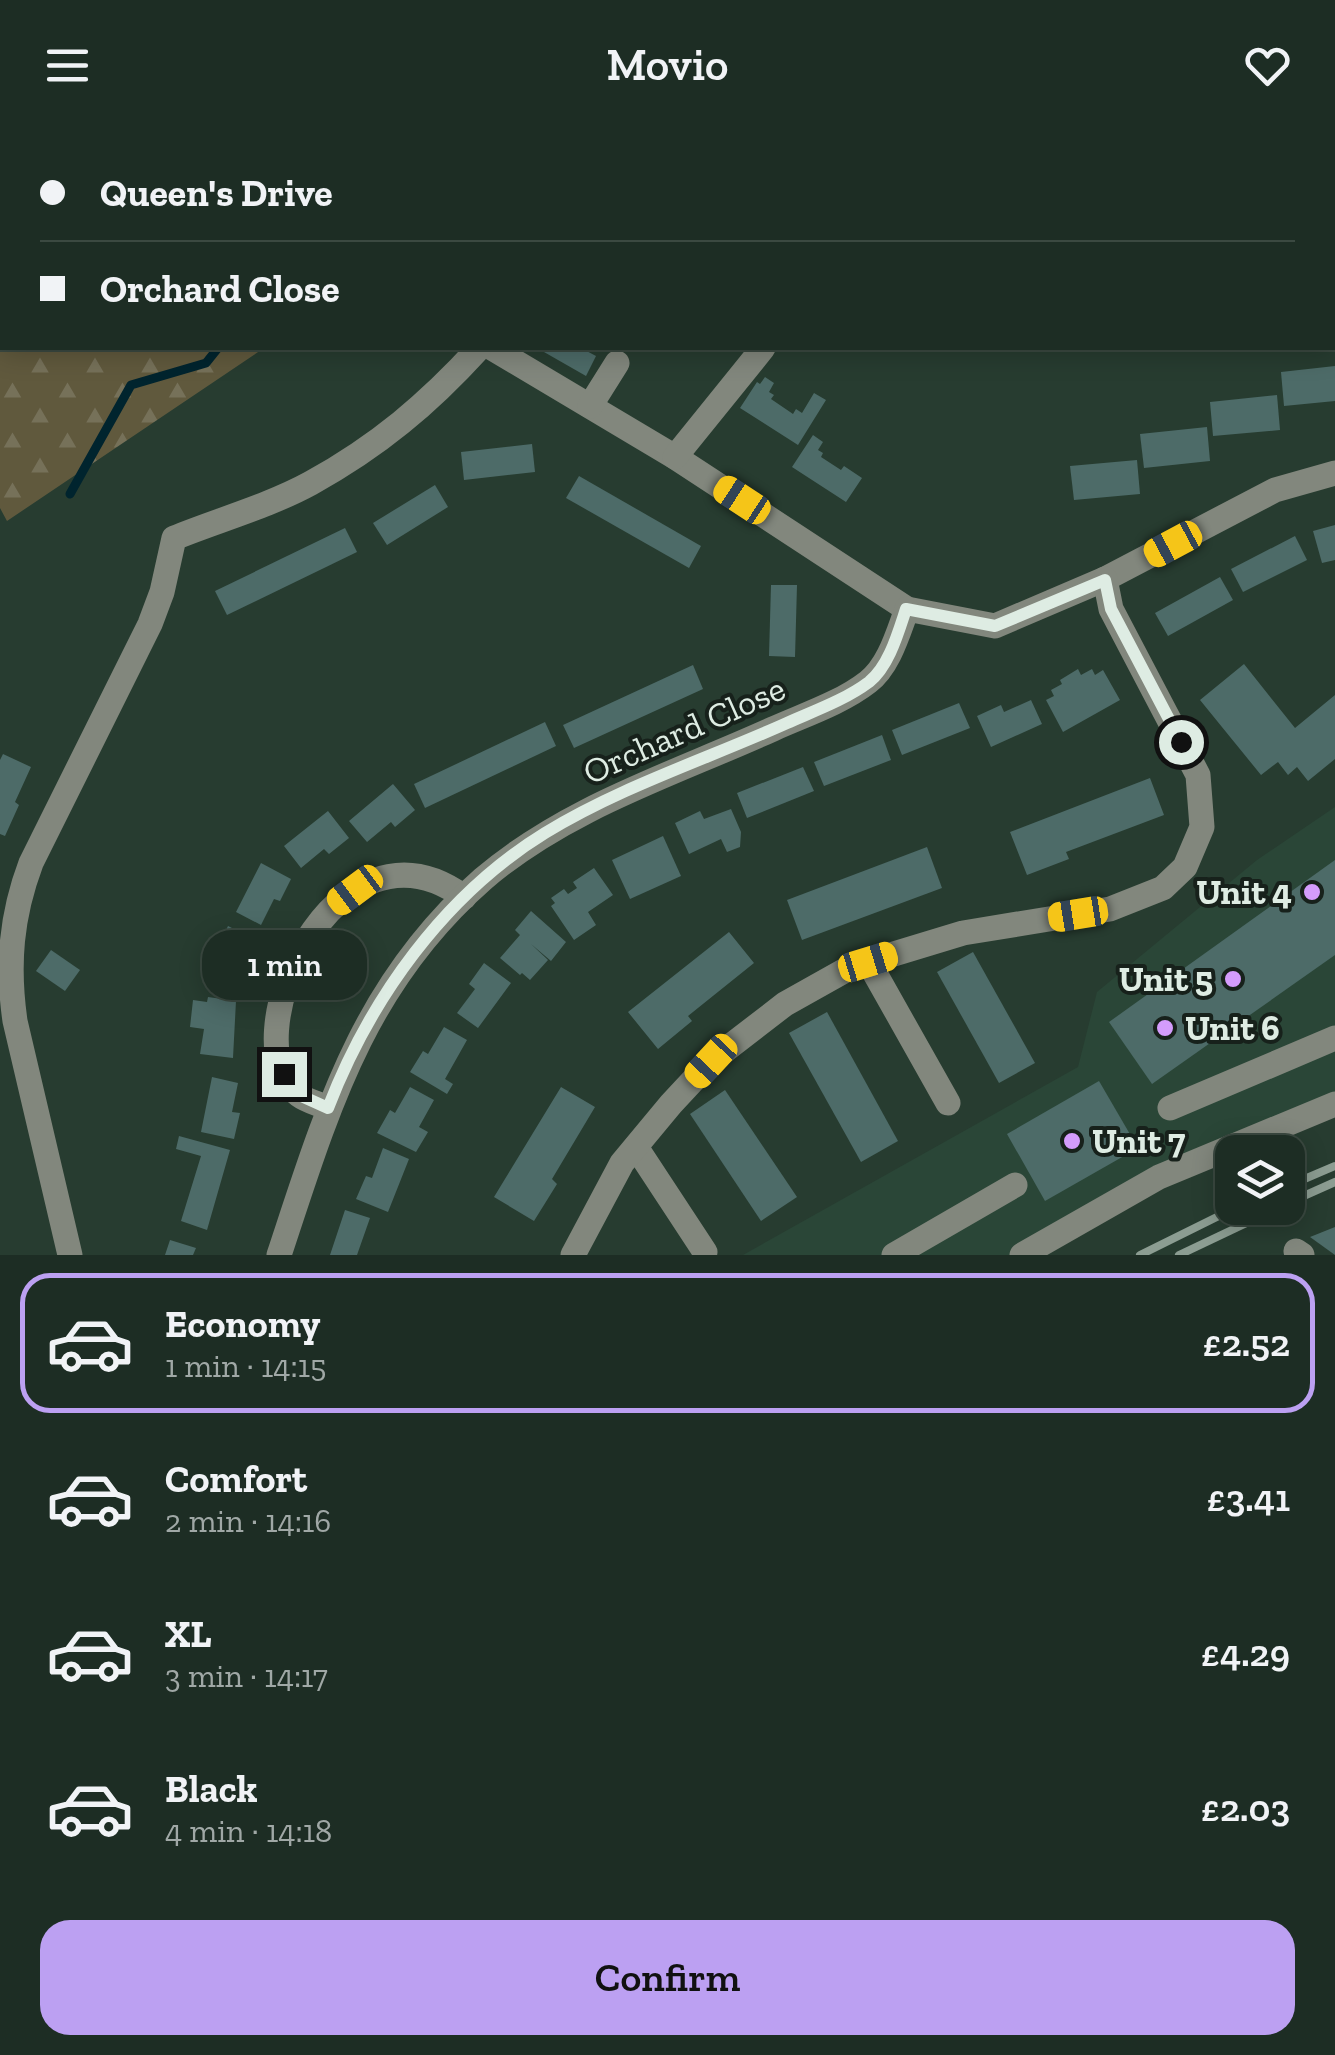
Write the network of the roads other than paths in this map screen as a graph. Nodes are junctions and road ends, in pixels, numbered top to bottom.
1 (477, 350) edge
2 (495, 350) edge
3 (761, 350) edge
4 (617, 363) dead end
5 (590, 406) junction
6 (676, 457) junction
7 (1335, 473) edge
8 (1105, 580) junction
9 (906, 609) junction
10 (464, 897) junction
11 (868, 962) junction
12 (1335, 1038) edge
13 (948, 1103) dead end
14 (1335, 1104) edge
15 (328, 1108) junction
16 (1170, 1108) dead end
17 (636, 1147) junction
18 (1015, 1185) dead end
19 (910, 1251) edge
20 (705, 1252) dead end
21 (70, 1255) edge
22 (279, 1255) edge
23 (573, 1255) edge
24 (1022, 1255) edge

1 - 21 street
2 - 5 street
3 - 6 street
4 - 5 street
5 - 6 street
6 - 9 street
7 - 8 street
8 - 9 street
8 - 11 street
9 - 10 street, Orchard Close
10 - 15 street, Orchard Close
10 - 15 street
11 - 13 street
11 - 17 street
12 - 16 street
14 - 24 street
15 - 22 street, Orchard Close
17 - 20 street
17 - 23 street
18 - 19 street

